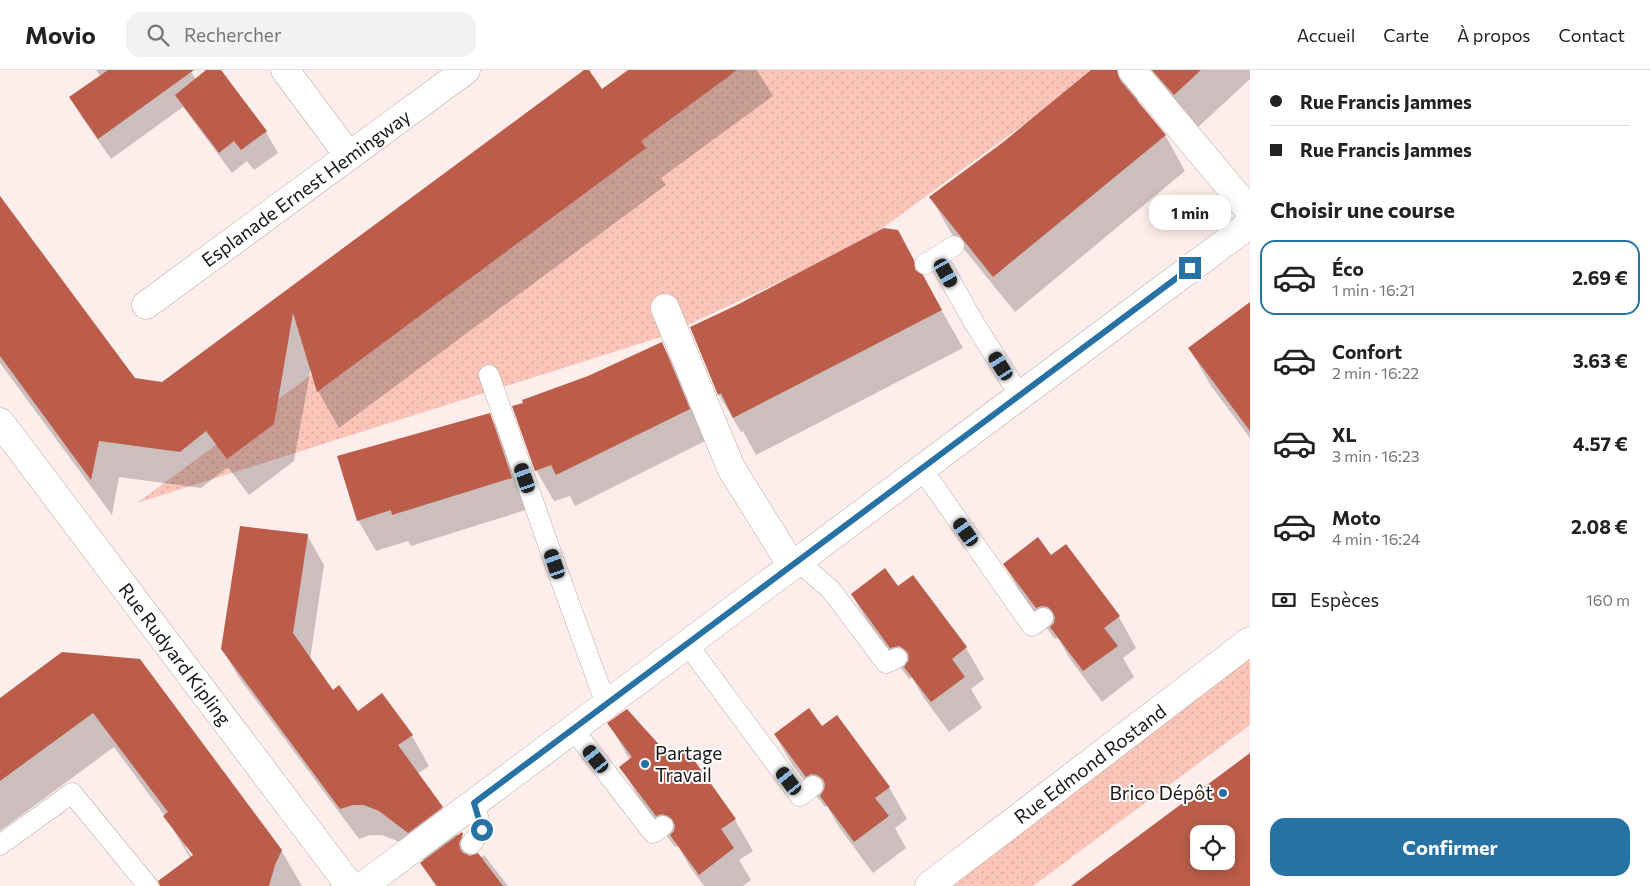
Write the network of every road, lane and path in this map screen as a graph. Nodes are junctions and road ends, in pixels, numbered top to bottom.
1 (285, 70) edge
2 (466, 70) edge
3 (1132, 70) edge
4 (349, 156) junction
5 (1250, 211) edge
6 (1250, 224) edge
7 (954, 246) dead end
8 (146, 305) dead end
9 (665, 308) dead end
10 (489, 375) dead end
11 (1020, 396) junction
12 (0, 422) edge
13 (922, 469) junction
14 (795, 563) junction
15 (1043, 618) dead end
16 (1250, 641) edge
17 (687, 644) junction
18 (897, 658) dead end
19 (606, 704) junction
20 (573, 729) junction
21 (813, 786) dead end
22 (474, 803) junction
23 (663, 826) dead end
24 (471, 844) dead end
25 (0, 845) edge
26 (148, 886) edge
27 (350, 886) edge
28 (363, 886) edge
29 (929, 886) edge

1 - 4 street
2 - 4 street, Esplanade Ernest Hemingway
3 - 5 street
4 - 8 street, Esplanade Ernest Hemingway
6 - 11 street
7 - 11 lane
9 - 14 street
10 - 19 lane
11 - 13 street
12 - 27 street, Rue Rudyard Kipling
13 - 14 street
13 - 15 lane
14 - 17 street
14 - 18 lane
16 - 29 street, Rue Edmond Rostand
17 - 19 street
17 - 21 lane
19 - 20 street
20 - 22 street
20 - 23 lane
22 - 24 lane
22 - 28 street
25 - 26 lane

